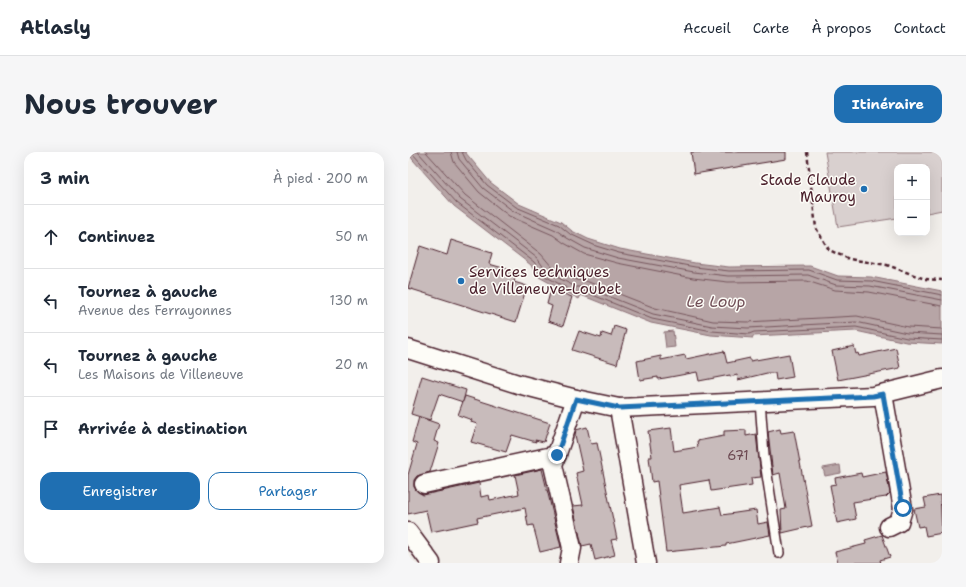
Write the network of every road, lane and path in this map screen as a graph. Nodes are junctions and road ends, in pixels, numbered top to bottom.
1 (807, 152) edge
2 (942, 280) edge
3 (408, 349) edge
4 (942, 378) edge
5 (883, 394) junction
6 (576, 399) junction
7 (760, 401) junction
8 (619, 408) junction
9 (557, 455) junction
10 (424, 484) dead end
11 (890, 527) dead end
12 (408, 532) edge
13 (779, 553) dead end
14 (431, 563) edge
15 (569, 563) edge
16 (646, 563) edge

1 - 2 path
3 - 6 street
4 - 5 street
5 - 7 street
5 - 11 street
6 - 8 street
6 - 9 street
7 - 8 street
7 - 13 lane
8 - 16 street
9 - 10 street
9 - 15 street
12 - 14 street

